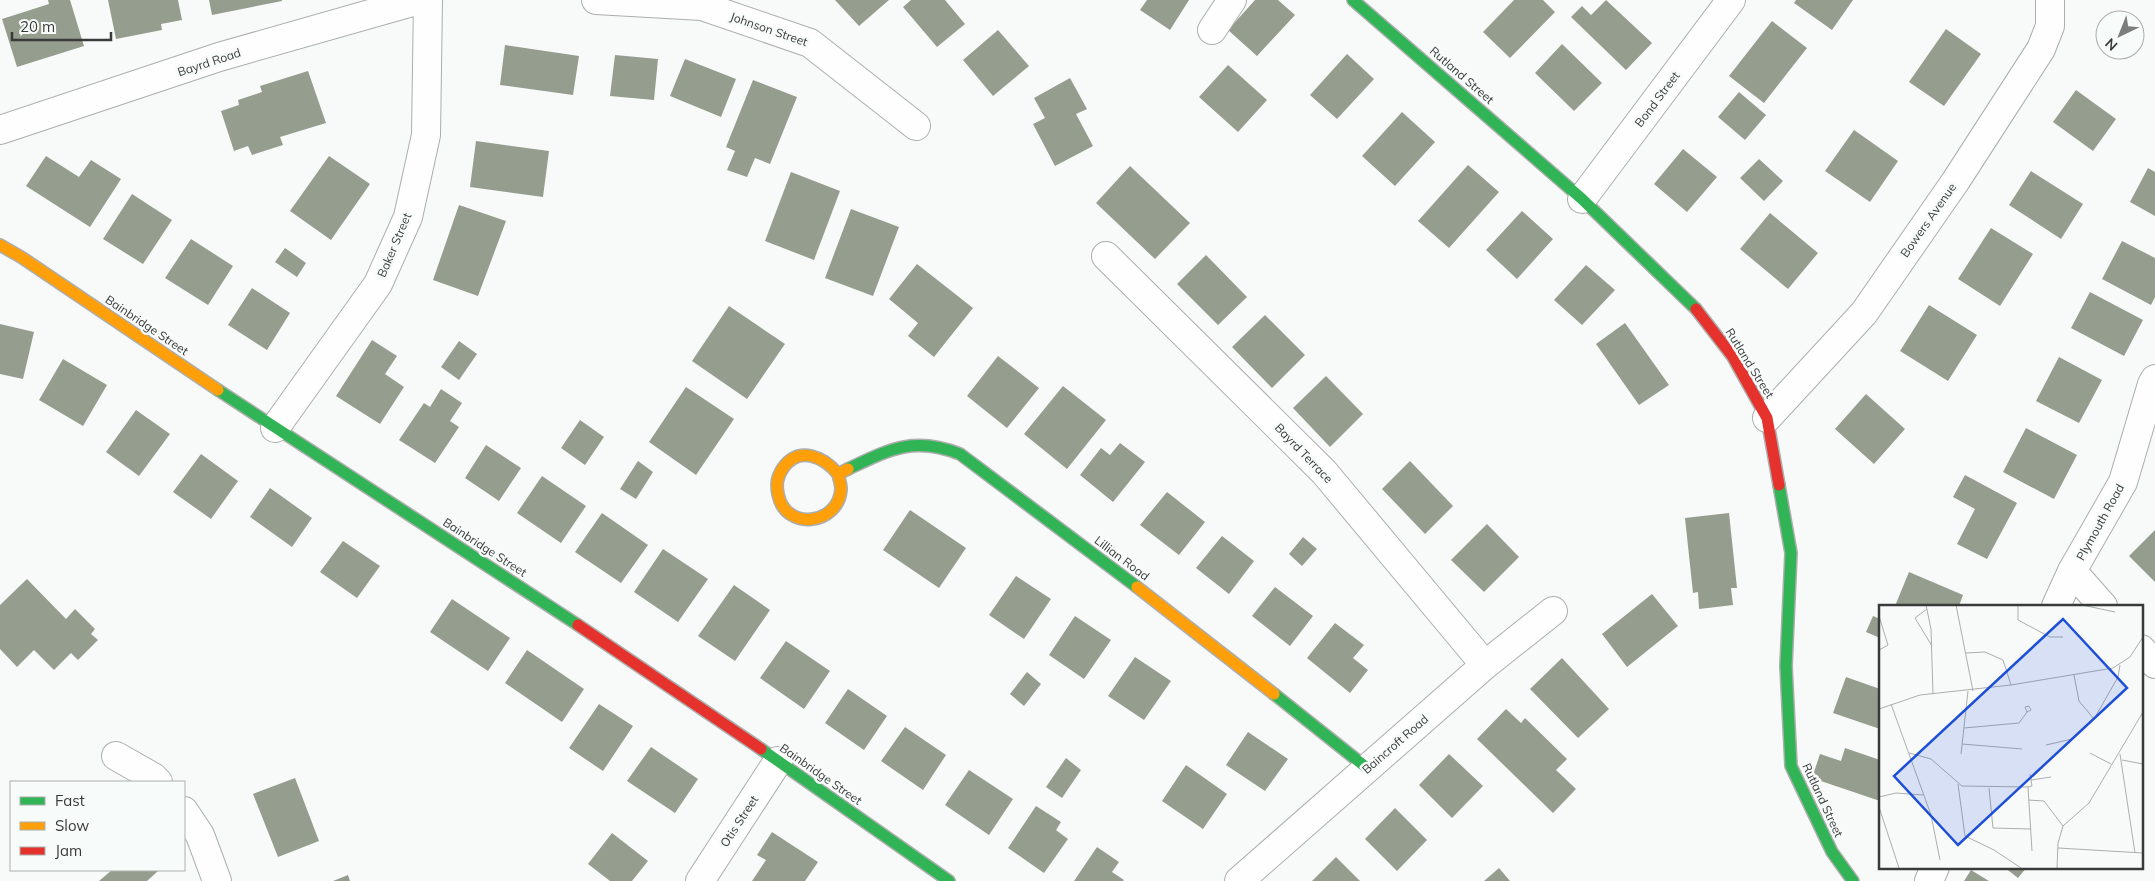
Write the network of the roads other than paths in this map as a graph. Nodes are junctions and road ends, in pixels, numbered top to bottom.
1 (420, 0) edge
2 (428, 0) edge
3 (596, 0) edge
4 (1232, 0) edge
5 (1353, 0) edge
6 (1731, 0) edge
7 (2050, 0) edge
8 (1212, 30) dead end
9 (916, 126) dead end
10 (0, 130) edge
11 (1582, 199) junction
12 (0, 245) edge
13 (1106, 256) dead end
14 (2155, 379) edge
15 (1767, 418) junction
16 (275, 428) junction
17 (838, 474) junction
18 (2072, 571) junction
19 (2056, 605) edge
20 (2102, 605) edge
21 (1553, 611) dead end
22 (2142, 650) edge
23 (2155, 664) edge
24 (1486, 665) junction
25 (116, 756) dead end
26 (778, 761) junction
27 (1367, 768) junction
28 (157, 781) edge
29 (185, 812) edge
30 (1935, 868) edge
31 (217, 881) edge
32 (700, 881) edge
33 (949, 881) edge
34 (1239, 881) edge
35 (1853, 881) edge
36 (1929, 881) edge

1 - 10 street, Bayrd Road
2 - 16 street, Baker Street
3 - 9 street, Johnson Street
4 - 8 street
5 - 11 street, Rutland Street
6 - 11 street, Bond Street
7 - 15 street, Bowers Avenue
11 - 15 street, Rutland Street
12 - 16 street, Bainbridge Street
13 - 24 street, Bayrd Terrace
14 - 18 street, Plymouth Road
15 - 35 street, Rutland Street
16 - 26 street, Bainbridge Street
17 - 17 street
17 - 27 street, Lillian Road
18 - 19 street, Plymouth Road
18 - 20 street
21 - 24 street, Baincroft Road
22 - 23 street
24 - 27 street, Baincroft Road
25 - 28 street
26 - 32 street, Otis Street
26 - 33 street, Bainbridge Street
27 - 34 street, Baincroft Road
29 - 31 street
30 - 36 street

